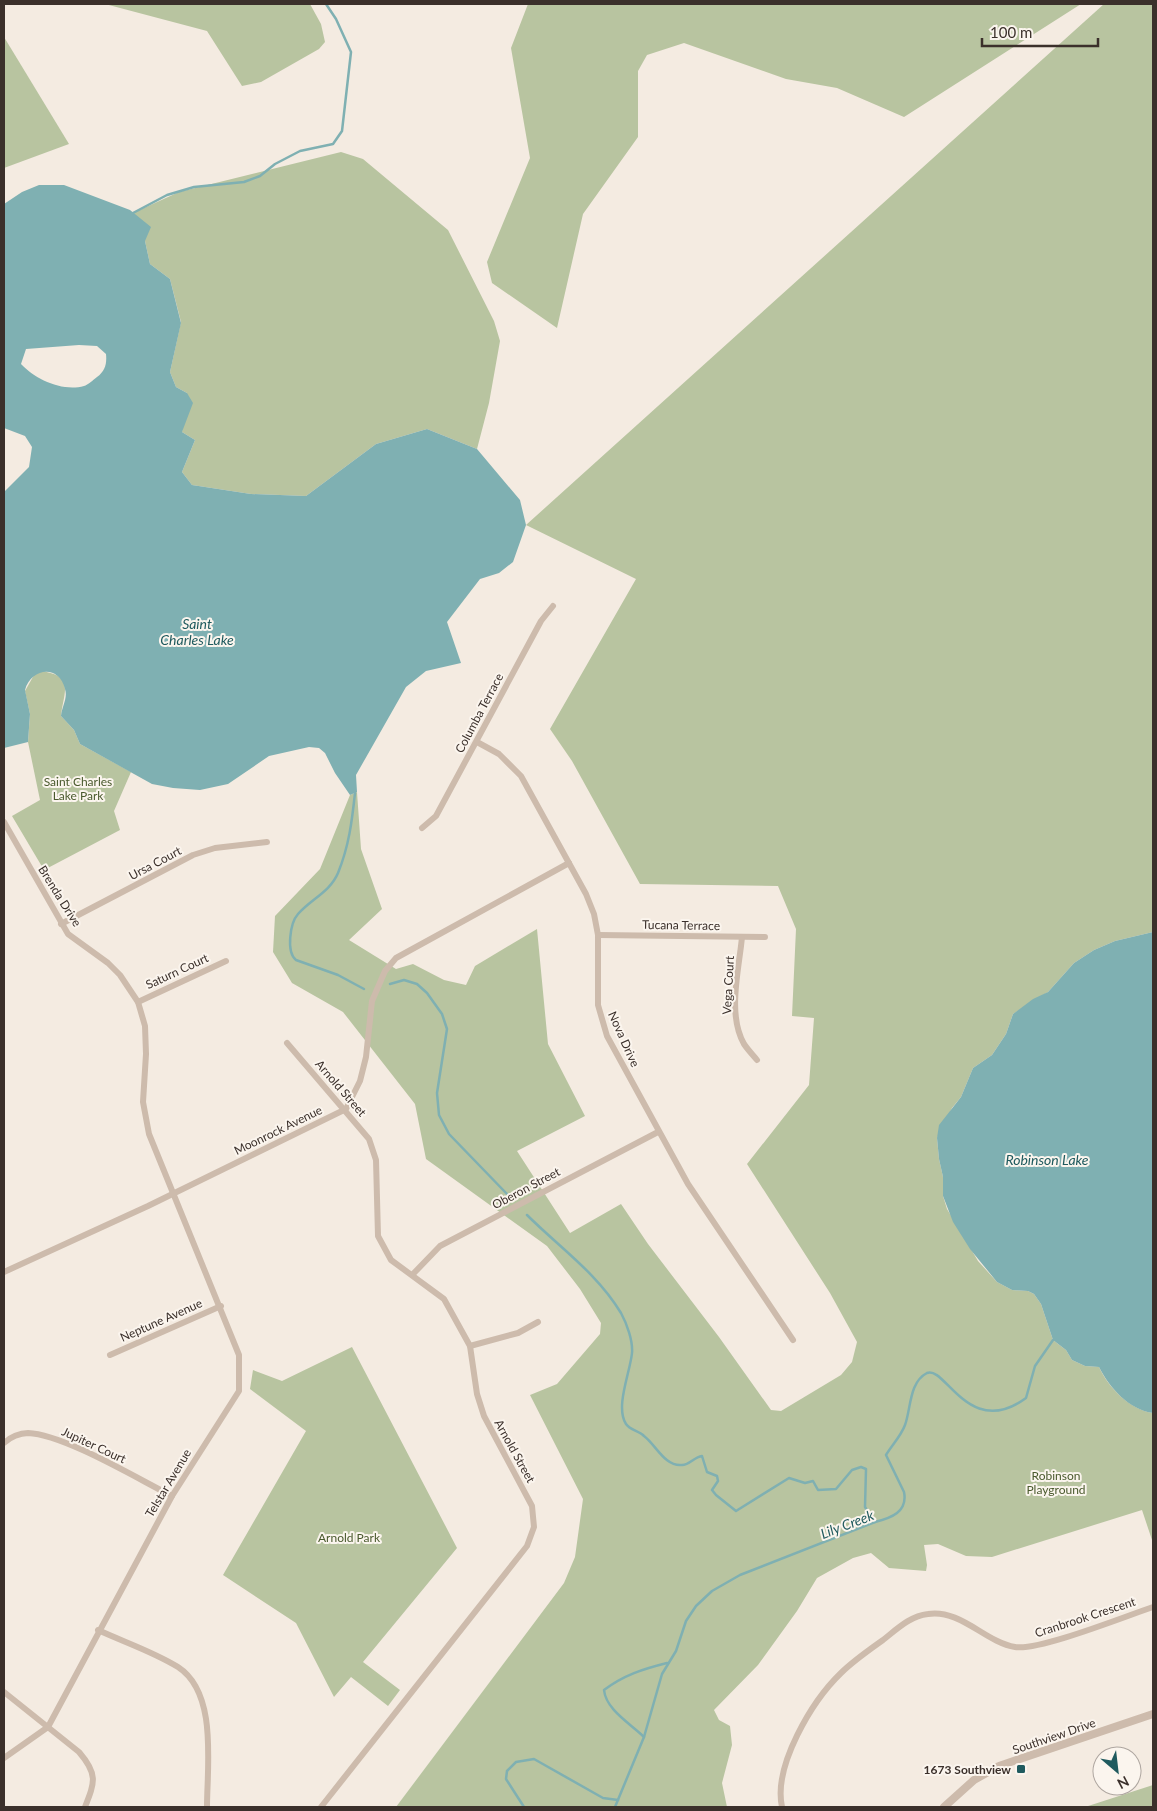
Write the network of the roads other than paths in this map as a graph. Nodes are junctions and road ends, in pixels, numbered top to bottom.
1 (553, 606) dead end
2 (477, 742) junction
3 (4, 822) edge
4 (422, 828) dead end
5 (267, 842) dead end
6 (569, 863) junction
7 (61, 924) junction
8 (598, 935) junction
9 (742, 937) junction
10 (765, 937) dead end
11 (226, 961) dead end
12 (138, 1002) junction
13 (287, 1043) dead end
14 (757, 1060) dead end
15 (346, 1109) junction
16 (658, 1132) junction
17 (174, 1193) junction
18 (4, 1272) edge
19 (413, 1274) junction
20 (221, 1306) junction
21 (538, 1322) dead end
22 (793, 1340) dead end
23 (470, 1346) junction
24 (110, 1355) dead end
25 (4, 1443) edge
26 (172, 1496) junction
27 (1153, 1607) edge
28 (98, 1630) junction
29 (4, 1692) edge
30 (1153, 1714) edge
31 (48, 1728) junction
32 (4, 1758) edge
33 (85, 1807) edge
34 (207, 1807) edge
35 (322, 1807) edge
36 (782, 1807) edge
37 (944, 1807) edge

1 - 2 street, Columba Terrace
2 - 4 street, Columba Terrace
2 - 6 street, Nova Drive
3 - 7 street, Brenda Drive
5 - 7 street, Ursa Court
6 - 8 street, Nova Drive
6 - 15 street
7 - 12 street, Brenda Drive
8 - 9 street, Tucana Terrace
8 - 16 street, Nova Drive
9 - 10 street, Tucana Terrace
9 - 14 street, Vega Court
11 - 12 street, Saturn Court
12 - 17 street, Brenda Drive
13 - 15 street, Arnold Street
15 - 17 street, Moonrock Avenue
15 - 19 street, Arnold Street
16 - 19 street, Oberon Street
16 - 22 street, Nova Drive
17 - 18 street, Moonrock Avenue
17 - 20 street, Telstar Avenue
19 - 23 street, Arnold Street
20 - 24 street, Neptune Avenue
20 - 26 street, Telstar Avenue
21 - 23 street
23 - 35 street, Arnold Street
25 - 26 street, Jupiter Court
26 - 28 street, Telstar Avenue
27 - 36 street, Cranbrook Crescent
28 - 31 street, Telstar Avenue
28 - 34 street
29 - 31 street
30 - 37 street, Southview Drive
31 - 32 street, Telstar Avenue
31 - 33 street

